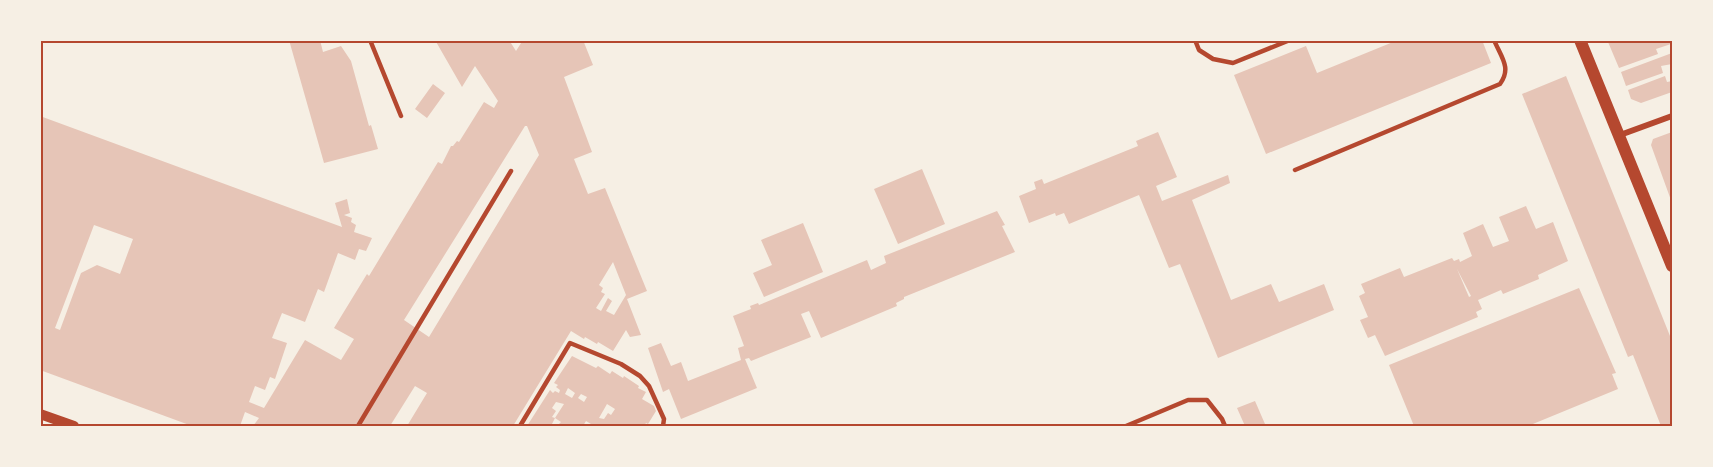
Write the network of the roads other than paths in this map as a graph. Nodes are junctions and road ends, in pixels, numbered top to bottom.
1 (370, 40) edge
2 (1196, 40) edge
3 (1290, 40) edge
4 (1494, 40) edge
5 (1581, 40) edge
6 (401, 116) dead end
7 (1672, 116) edge
8 (1620, 135) junction
9 (1295, 170) dead end
10 (511, 171) dead end
11 (1672, 266) edge
12 (40, 414) edge
13 (74, 426) edge
14 (358, 426) edge
15 (520, 426) edge
16 (663, 426) edge
17 (1126, 426) edge
18 (1225, 426) edge

1 - 6 lane
2 - 3 lane
4 - 9 lane
5 - 8 main road
7 - 8 street
8 - 11 main road
10 - 14 lane
12 - 13 street
15 - 16 lane
17 - 18 lane

